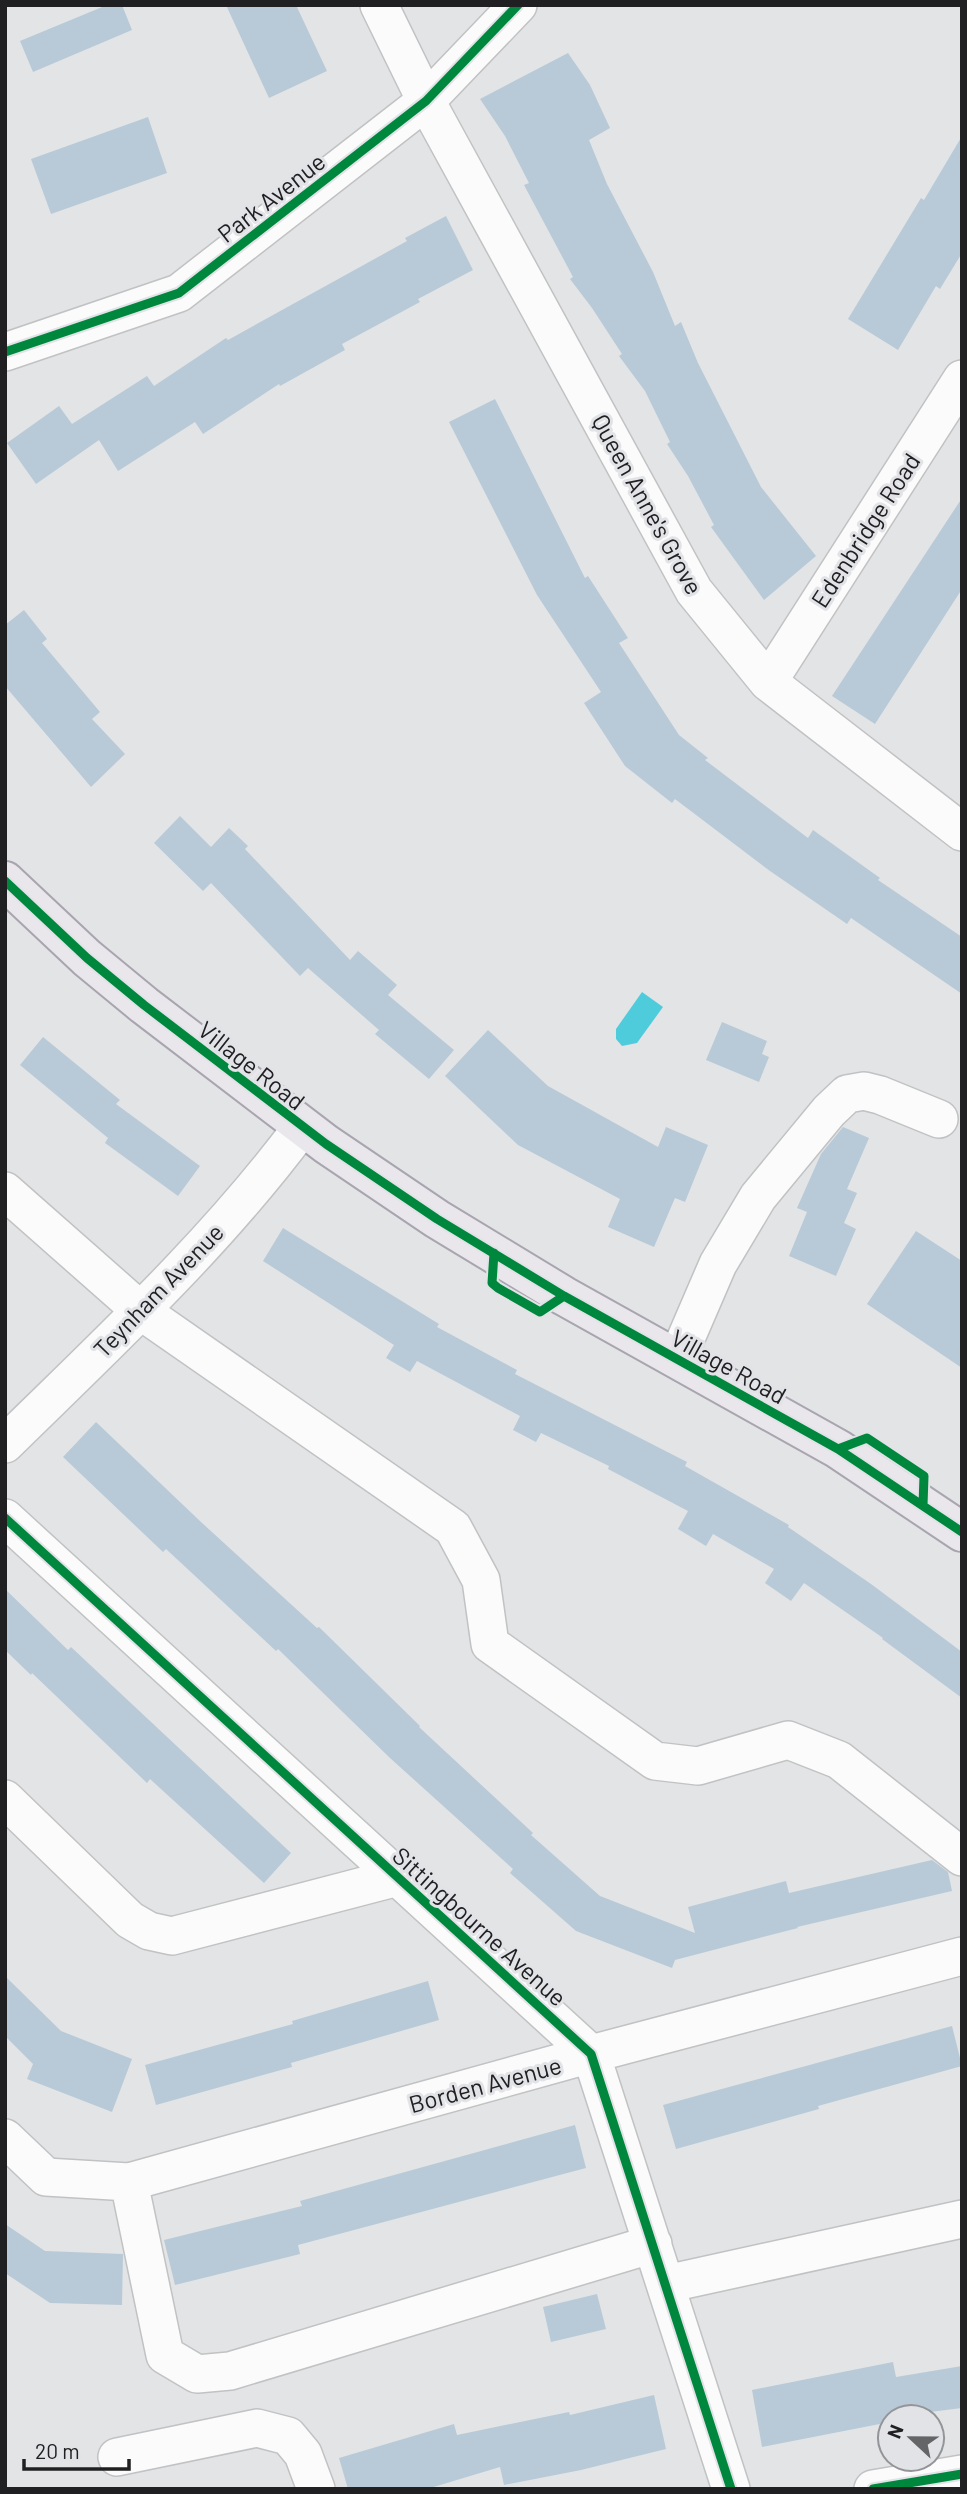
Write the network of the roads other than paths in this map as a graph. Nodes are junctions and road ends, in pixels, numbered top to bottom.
1 (379, 5) edge
2 (518, 5) edge
3 (426, 101) junction
4 (5, 352) edge
5 (962, 379) edge
6 (768, 682) junction
7 (962, 832) edge
8 (5, 881) edge
9 (939, 1118) dead end
10 (302, 1127) junction
11 (5, 1191) edge
12 (141, 1311) junction
13 (677, 1359) junction
14 (5, 1444) edge
15 (5, 1518) edge
16 (962, 1532) edge
17 (5, 1799) edge
18 (962, 1857) edge
19 (398, 1877) junction
20 (962, 1956) edge
21 (592, 2054) junction
22 (9, 2149) edge
23 (129, 2182) junction
24 (962, 2219) edge
25 (653, 2244) junction
26 (666, 2284) junction
27 (117, 2457) dead end
28 (962, 2474) edge
29 (316, 2489) edge
30 (731, 2489) edge
31 (874, 2489) edge

1 - 3 street, Queen Anne's Grove
2 - 3 street, Park Avenue
3 - 4 street, Park Avenue
3 - 6 street, Queen Anne's Grove
5 - 6 street, Edenbridge Road
6 - 7 street, Queen Anne's Grove
8 - 10 main road, Village Road
9 - 13 street
10 - 12 street, Teynham Avenue
10 - 13 main road, Village Road
11 - 12 street
12 - 14 street, Teynham Avenue
12 - 18 street
13 - 16 main road, Village Road
15 - 19 street, Sittingbourne Avenue
17 - 19 street
19 - 21 street, Sittingbourne Avenue
20 - 21 street, Borden Avenue
21 - 23 street, Borden Avenue
21 - 25 street, Sittingbourne Avenue
22 - 23 street, Borden Avenue
23 - 25 street
24 - 26 street
25 - 26 street, Sittingbourne Avenue
26 - 30 street, Sittingbourne Avenue
27 - 29 street
28 - 31 street

